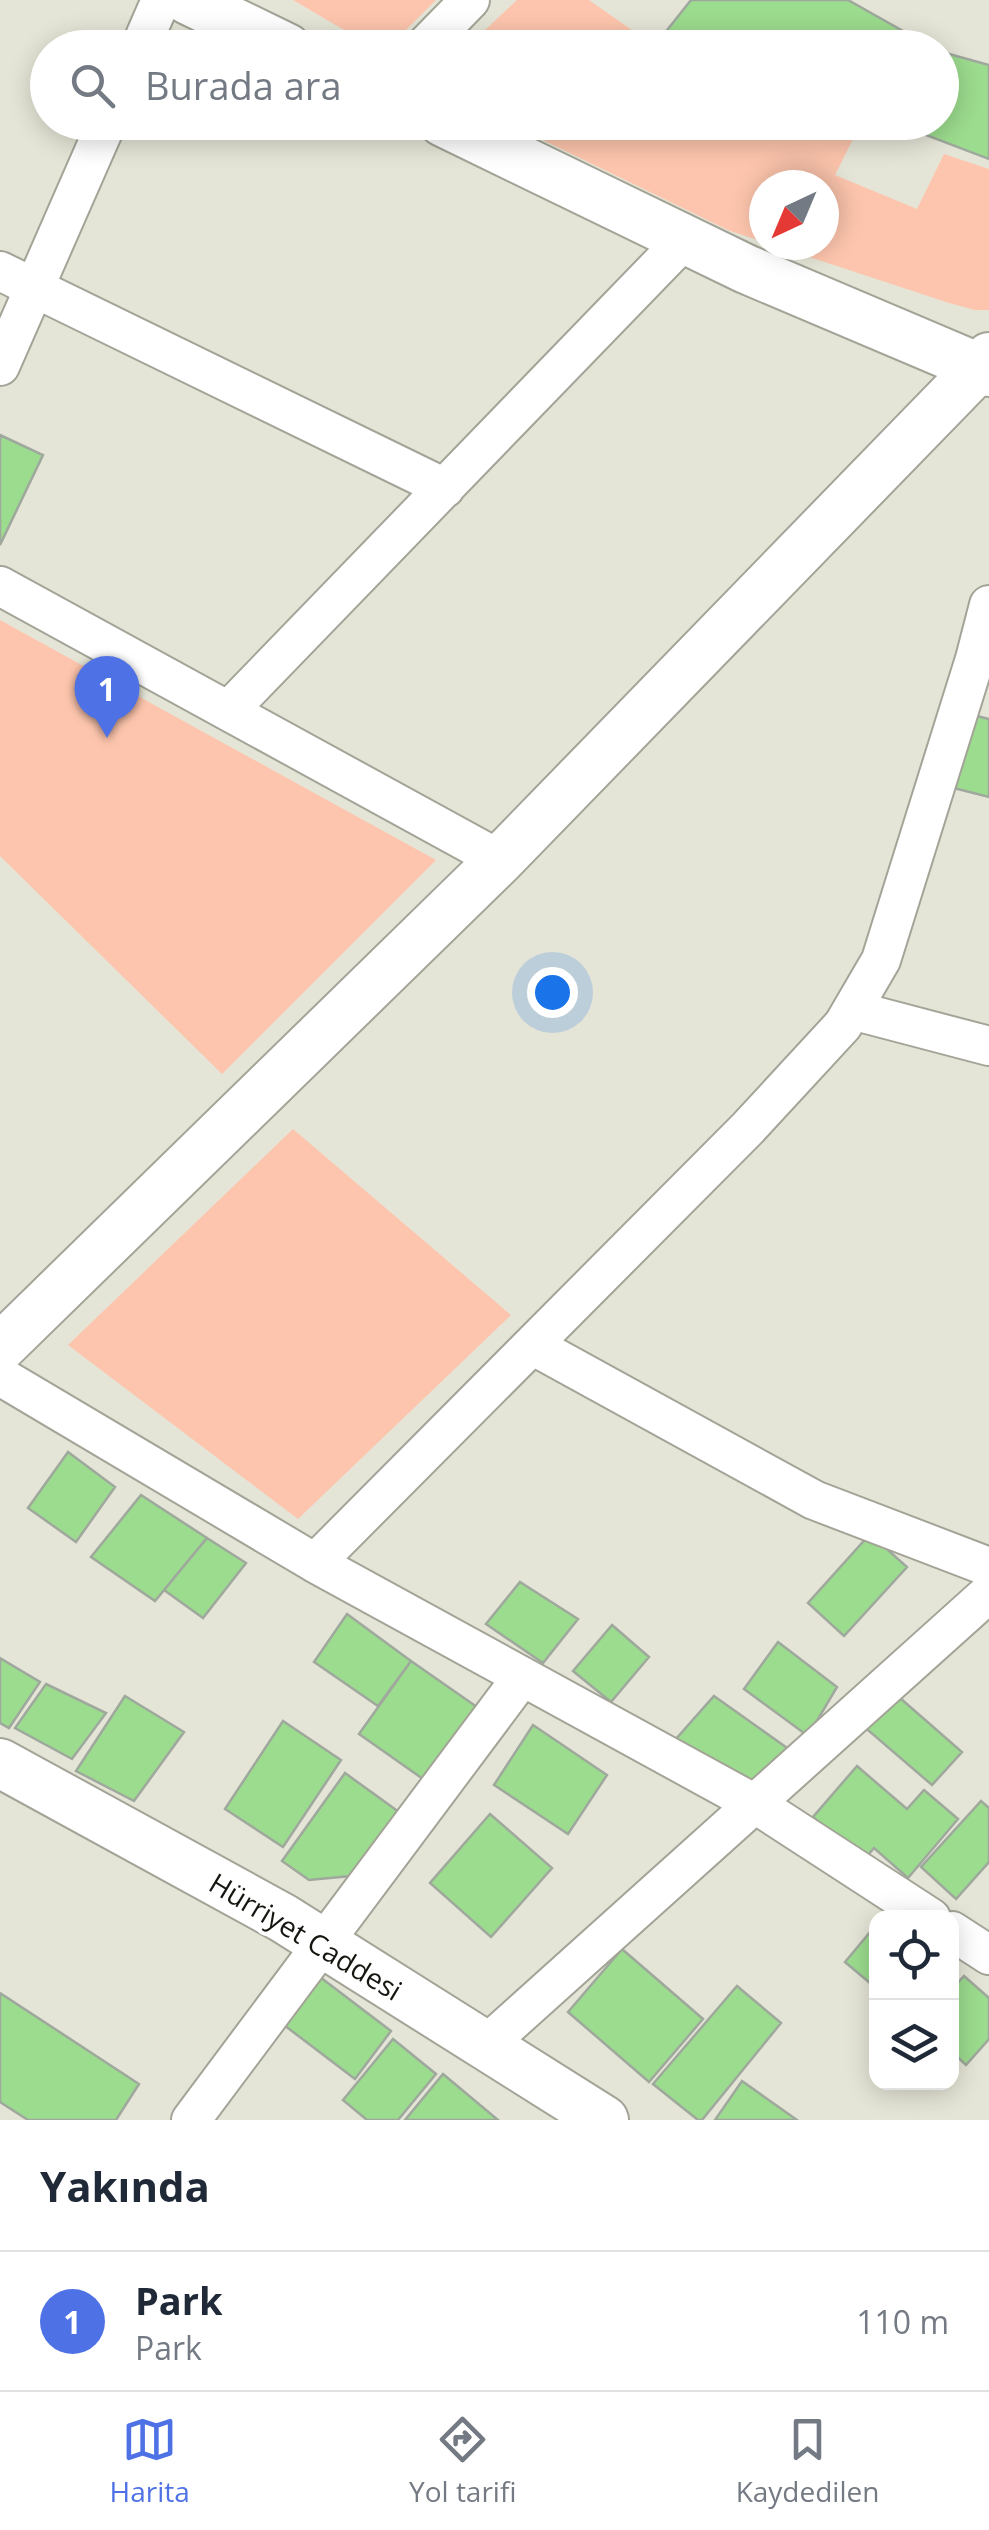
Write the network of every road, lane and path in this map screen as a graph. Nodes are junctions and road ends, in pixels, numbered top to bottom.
1 (161, 0) edge
2 (188, 0) edge
3 (470, 0) edge
4 (148, 30) edge
5 (250, 30) edge
6 (441, 30) edge
7 (99, 140) edge
8 (480, 140) edge
9 (685, 239) junction
10 (0, 271) edge
11 (34, 288) junction
12 (0, 366) edge
13 (987, 371) edge
14 (445, 488) junction
15 (0, 586) edge
16 (989, 605) edge
17 (228, 711) junction
18 (500, 860) junction
19 (852, 1010) junction
20 (989, 1046) edge
21 (532, 1345) junction
22 (0, 1348) edge
23 (0, 1376) edge
24 (316, 1563) junction
25 (989, 1567) edge
26 (989, 1592) edge
27 (522, 1676) junction
28 (0, 1763) edge
29 (757, 1805) junction
30 (919, 1910) edge
31 (959, 1936) edge
32 (324, 1944) junction
33 (989, 1955) edge
34 (486, 2046) junction
35 (191, 2120) edge
36 (603, 2120) edge

1 - 4 street
2 - 5 street
3 - 6 street
7 - 11 street
8 - 9 street
9 - 13 street
9 - 14 street
10 - 11 street
11 - 12 street
11 - 14 street
13 - 18 street
14 - 17 street
15 - 17 street
16 - 19 street
17 - 18 street
18 - 22 street
19 - 20 street
19 - 21 street
21 - 24 street
21 - 25 street
23 - 24 street
24 - 27 street
26 - 29 street
27 - 29 street
27 - 32 street
28 - 32 street, Hürriyet Caddesi
29 - 30 street
29 - 34 street
31 - 33 street
32 - 34 street, Hürriyet Caddesi
32 - 35 street
34 - 36 street, Hürriyet Caddesi

